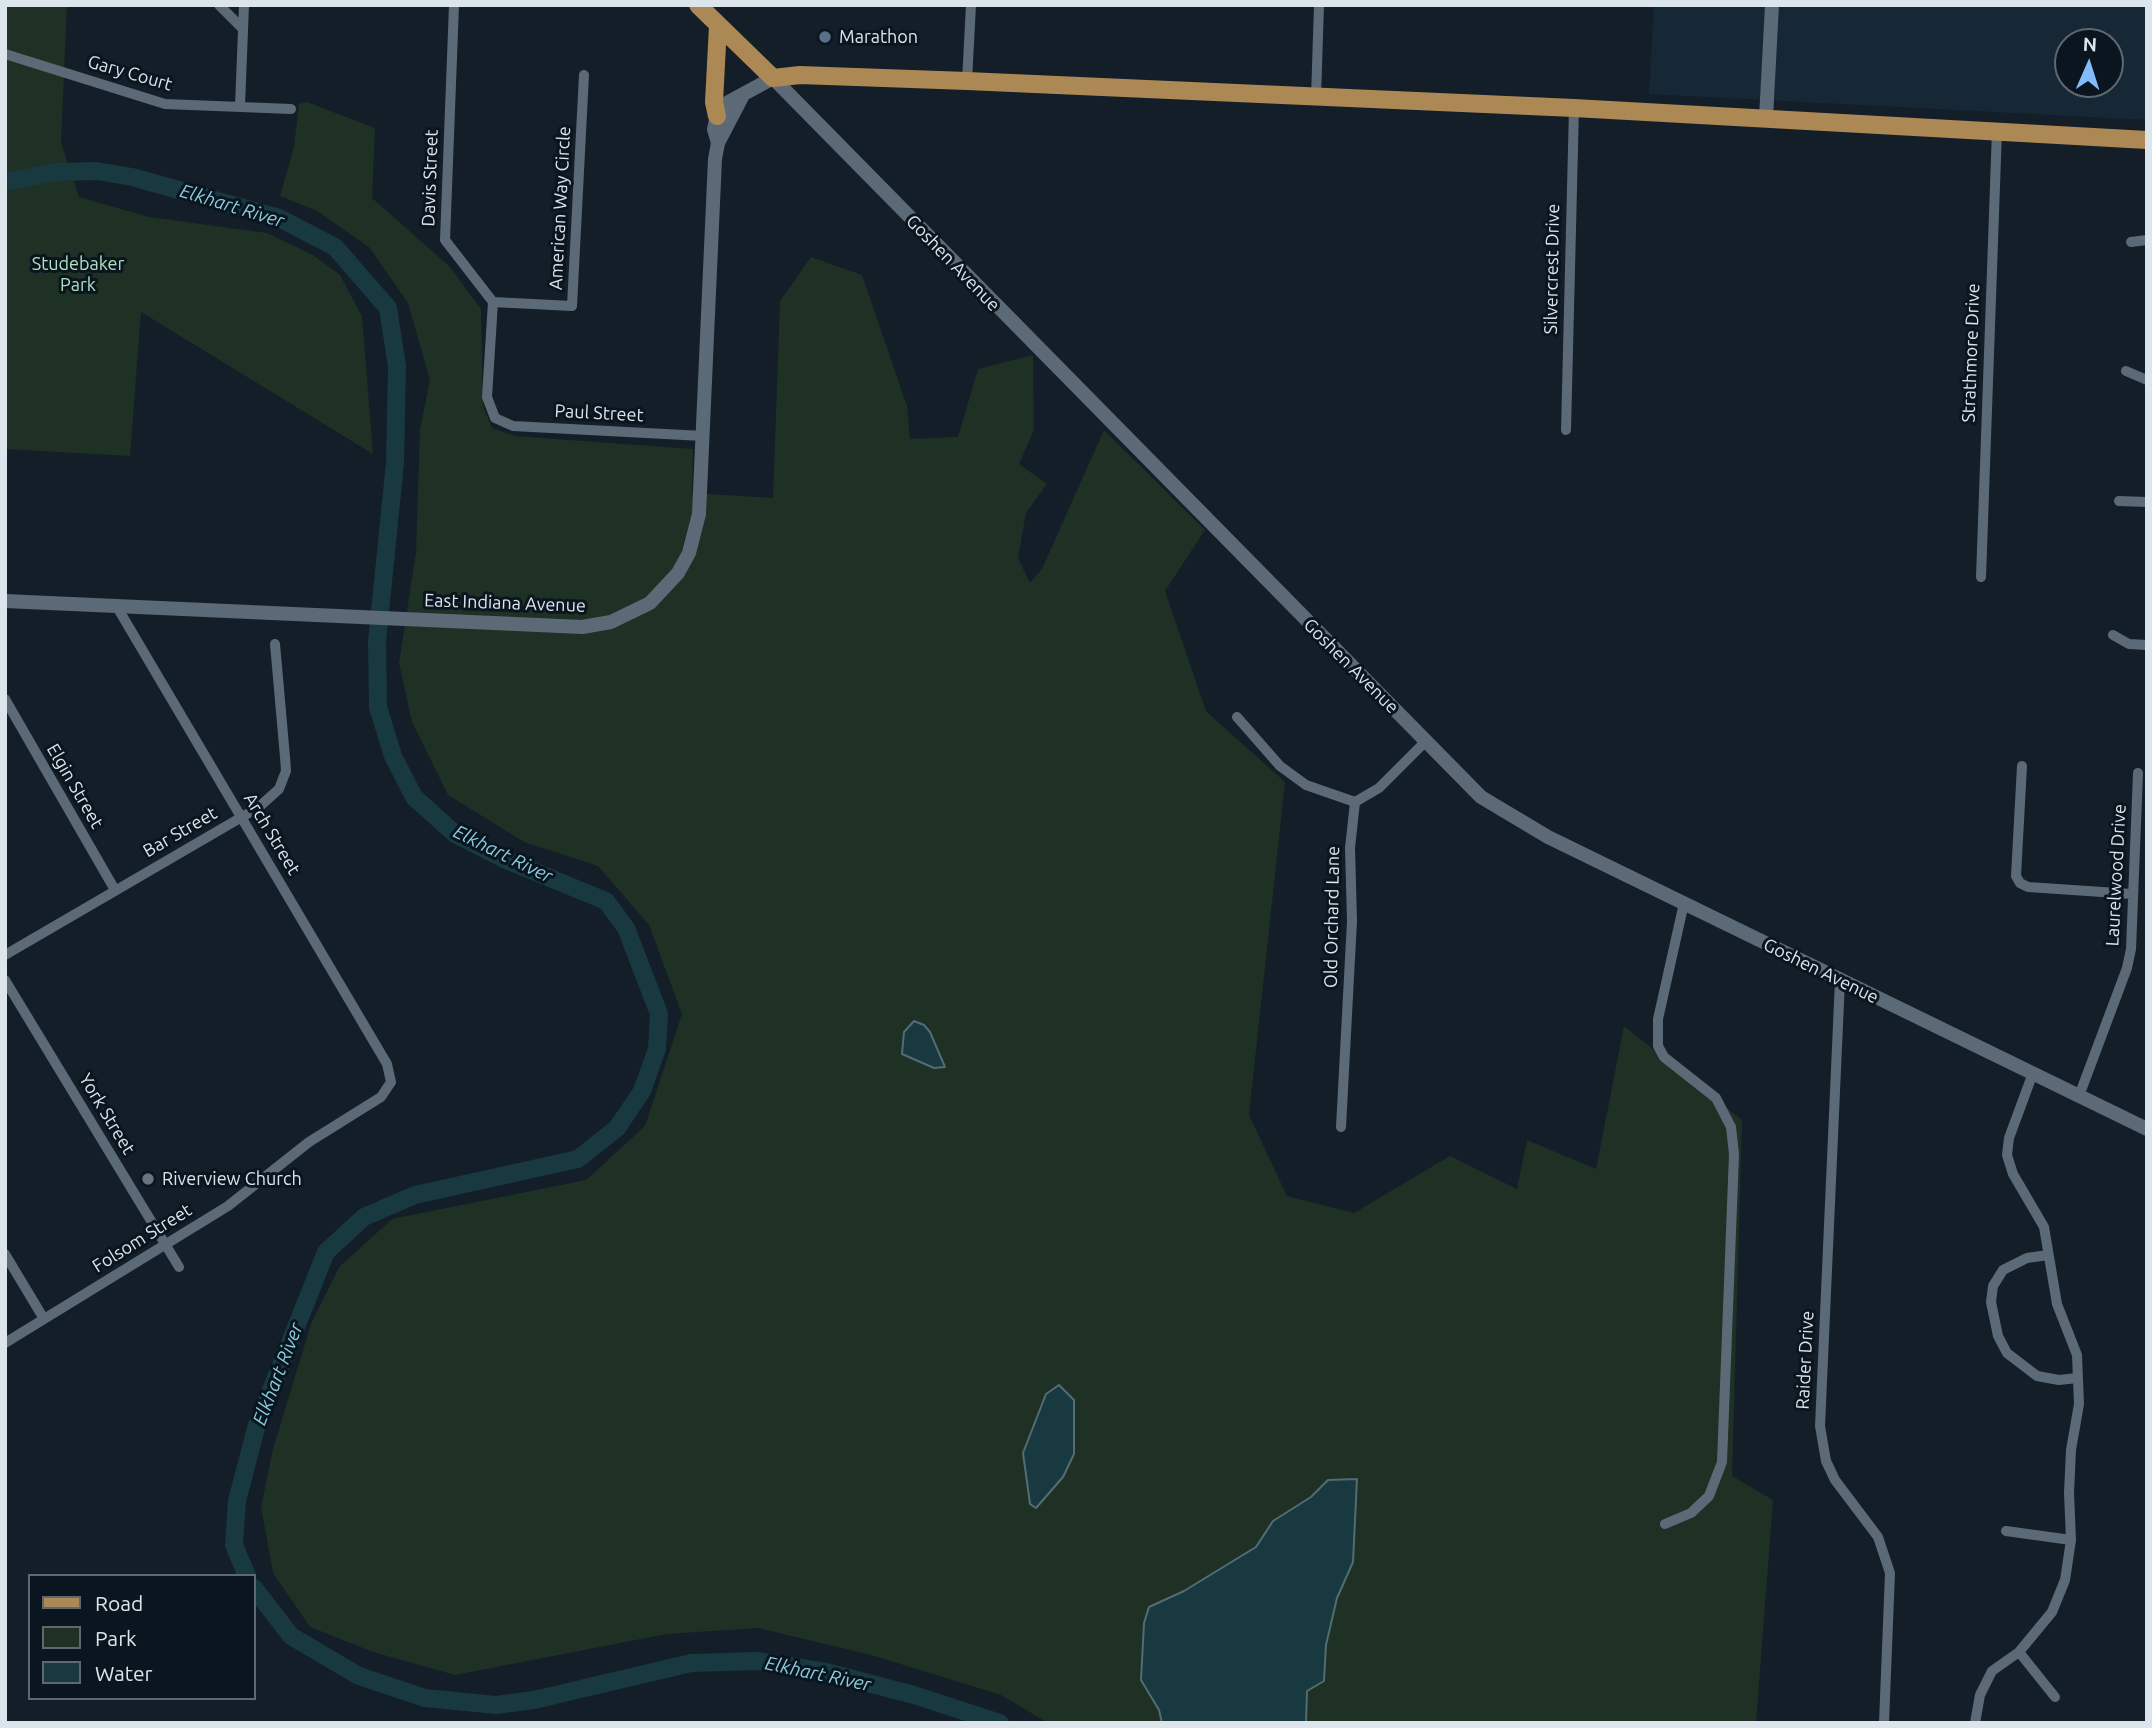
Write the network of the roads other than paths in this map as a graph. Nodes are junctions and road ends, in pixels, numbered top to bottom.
1 (219, 5) edge
2 (244, 5) edge
3 (454, 5) edge
4 (698, 5) edge
5 (971, 5) edge
6 (1318, 5) edge
7 (1772, 5) edge
8 (718, 26) junction
9 (243, 29) junction
10 (5, 54) edge
11 (584, 75) dead end
12 (773, 78) junction
13 (967, 81) junction
14 (742, 97) junction
15 (1316, 97) junction
16 (240, 106) junction
17 (1574, 108) junction
18 (291, 109) dead end
19 (717, 116) junction
20 (1766, 118) junction
21 (1997, 130) junction
22 (2147, 139) edge
23 (718, 143) junction
24 (2147, 240) edge
25 (2131, 242) dead end
26 (493, 302) junction
27 (2126, 371) dead end
28 (2147, 380) edge
29 (1566, 430) dead end
30 (703, 436) junction
31 (2119, 501) dead end
32 (2147, 502) edge
33 (1981, 576) dead end
34 (5, 601) edge
35 (117, 607) junction
36 (2113, 635) dead end
37 (275, 644) dead end
38 (2147, 645) edge
39 (5, 699) edge
40 (1237, 717) dead end
41 (1425, 742) junction
42 (2022, 766) dead end
43 (2138, 773) dead end
44 (1355, 802) junction
45 (241, 817) junction
46 (116, 890) junction
47 (2132, 894) junction
48 (1684, 902) junction
49 (5, 955) edge
50 (5, 980) edge
51 (1840, 980) junction
52 (2033, 1073) junction
53 (391, 1082) joint
54 (2079, 1096) junction
55 (1340, 1126) dead end
56 (2147, 1129) edge
57 (165, 1244) junction
58 (5, 1255) edge
59 (2048, 1255) junction
60 (179, 1267) dead end
61 (44, 1319) junction
62 (5, 1343) edge
63 (2077, 1378) junction
64 (1664, 1524) dead end
65 (2006, 1531) dead end
66 (2071, 1540) junction
67 (2019, 1652) junction
68 (2055, 1697) dead end
69 (1884, 1723) edge
70 (1975, 1723) edge

1 - 9 street
2 - 9 street
3 - 26 street, Davis Street
4 - 8 main road, Goshen Avenue
5 - 13 street
6 - 15 street
7 - 20 street
8 - 12 main road, Goshen Avenue
8 - 19 main road
9 - 16 street
10 - 16 street, Gary Court
11 - 26 street, American Way Circle
12 - 13 main road
12 - 14 street
12 - 41 street, Goshen Avenue
13 - 15 main road
14 - 19 street
14 - 23 street, East Indiana Avenue
15 - 17 main road
16 - 18 street, Gary Court
17 - 20 main road
17 - 29 street, Silvercrest Drive
19 - 23 street, East Indiana Avenue
20 - 21 main road
21 - 22 main road
21 - 33 street, Strathmore Drive
23 - 30 street, East Indiana Avenue
24 - 25 street
26 - 30 street, Paul Street
27 - 28 street
30 - 35 street, East Indiana Avenue
31 - 32 street
34 - 35 street, East Indiana Avenue
35 - 45 street, Arch Street
36 - 38 street
37 - 45 street, Bar Street
39 - 46 street, Elgin Street
40 - 44 street
41 - 44 street
41 - 48 street, Goshen Avenue
42 - 47 street
43 - 47 street, Laurelwood Drive
44 - 55 street, Old Orchard Lane
45 - 46 street, Bar Street
45 - 53 street, Arch Street
46 - 49 street, Bar Street
47 - 54 street, Laurelwood Drive
48 - 51 street, Goshen Avenue
48 - 64 street
50 - 57 street, York Street
51 - 52 street, Goshen Avenue
51 - 69 street, Raider Drive
52 - 54 street, Goshen Avenue
52 - 59 street
53 - 57 street, Folsom Street
54 - 56 street, Goshen Avenue
57 - 60 street, York Street
57 - 61 street, Folsom Street
58 - 61 street
59 - 63 street
59 - 63 street
61 - 62 street, Folsom Street
63 - 66 street
65 - 66 street
66 - 67 street
67 - 68 street
67 - 70 street

